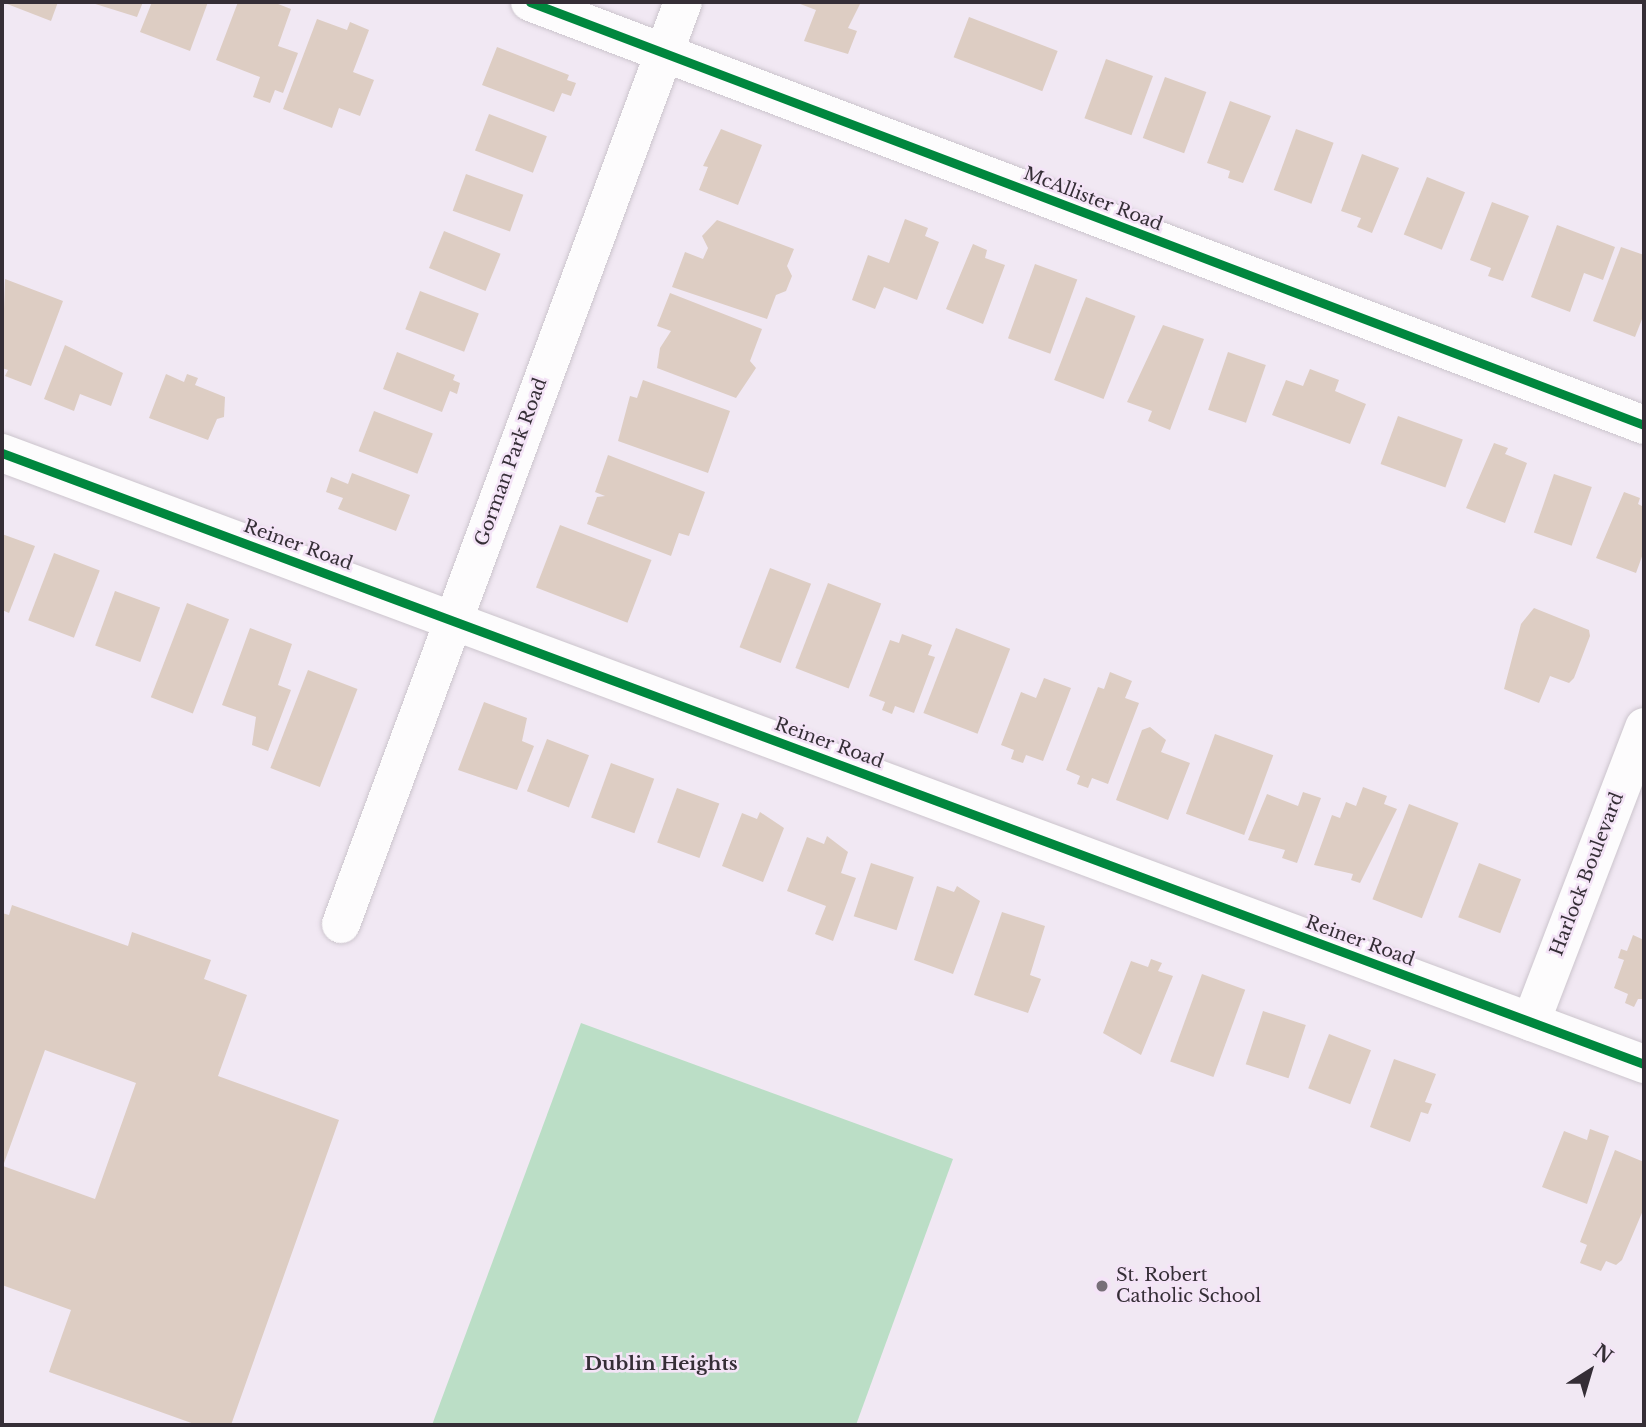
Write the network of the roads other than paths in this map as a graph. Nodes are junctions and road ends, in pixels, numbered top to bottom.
1 (530, 2) edge
2 (683, 2) edge
3 (663, 53) junction
4 (1644, 425) edge
5 (2, 453) edge
6 (453, 619) junction
7 (1644, 727) edge
8 (341, 923) dead end
9 (1531, 1022) junction
10 (1644, 1064) edge

1 - 3 street, McAllister Road
2 - 3 street, Gorman Park Road
3 - 4 street, McAllister Road
3 - 6 street, Gorman Park Road
5 - 6 street, Reiner Road
6 - 8 street, Gorman Park Road
6 - 9 street, Reiner Road
7 - 9 street, Harlock Boulevard
9 - 10 street, Reiner Road

